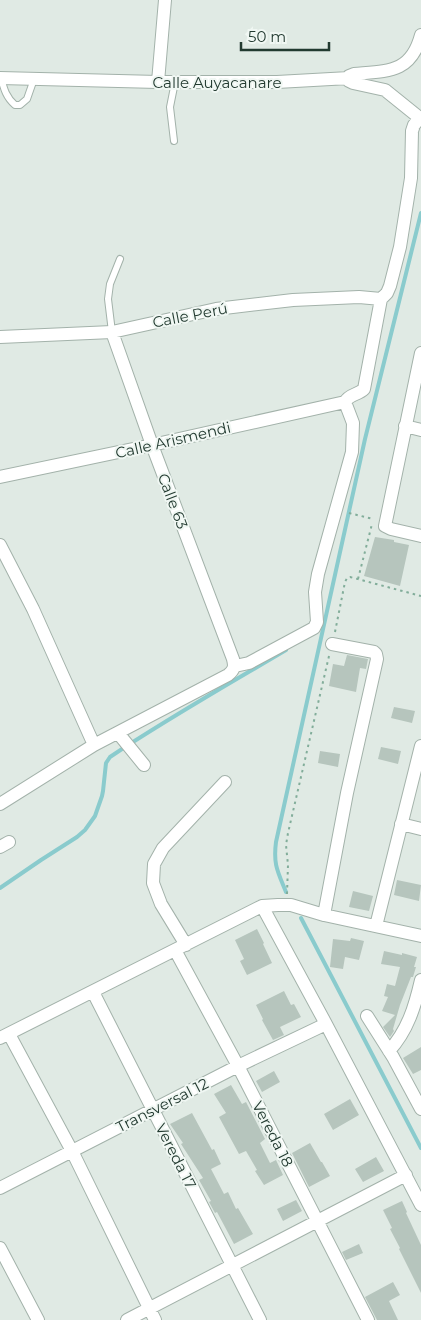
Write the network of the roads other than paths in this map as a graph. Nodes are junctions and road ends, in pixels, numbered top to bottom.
1 (165, 0) edge
2 (421, 35) edge
3 (0, 78) edge
4 (349, 78) junction
5 (34, 79) junction
6 (158, 82) junction
7 (175, 82) junction
8 (420, 119) edge
9 (174, 141) dead end
10 (120, 259) dead end
11 (381, 299) junction
12 (112, 332) junction
13 (0, 337) edge
14 (421, 353) edge
15 (345, 402) junction
16 (405, 426) junction
17 (421, 430) edge
18 (152, 445) junction
19 (0, 477) edge
20 (421, 536) edge
21 (0, 545) edge
22 (332, 644) road end
23 (234, 668) junction
24 (121, 737) junction
25 (94, 746) junction
26 (421, 746) edge
27 (144, 764) dead end
28 (225, 782) dead end
29 (0, 804) edge
30 (401, 824) junction
31 (421, 829) edge
32 (262, 906) junction
33 (324, 915) junction
34 (376, 926) junction
35 (421, 936) edge
36 (180, 948) junction
37 (421, 980) edge
38 (93, 992) junction
39 (367, 1016) dead end
40 (326, 1024) junction
41 (5, 1036) edge
42 (389, 1051) junction
43 (238, 1066) junction
44 (421, 1109) edge
45 (152, 1110) junction
46 (72, 1151) junction
47 (406, 1175) junction
48 (0, 1188) edge
49 (421, 1204) edge
50 (317, 1221) junction
51 (0, 1248) edge
52 (232, 1265) junction
53 (152, 1315) edge
54 (38, 1320) edge
55 (127, 1320) edge
56 (260, 1320) edge
57 (368, 1320) edge

1 - 6 street
2 - 4 street
3 - 5 street, Calle Auyacanare
3 - 5 lane
4 - 7 street, Calle Auyacanare
4 - 8 street, Calle Auyacanare
5 - 6 street, Calle Auyacanare
6 - 7 street, Calle Auyacanare
7 - 9 lane
8 - 11 street
10 - 12 lane
11 - 12 street, Calle Perú
11 - 15 street
12 - 13 street, Calle Perú
12 - 18 street, Calle 63
14 - 16 street
15 - 18 street, Calle Arismendi
15 - 23 street
16 - 17 street
16 - 20 street
18 - 19 street, Calle Arismendi
18 - 23 street, Calle 63
21 - 25 street
22 - 33 street
23 - 24 street
24 - 25 street
24 - 27 street
25 - 29 street
26 - 30 street
28 - 36 street, Vereda 18
30 - 31 street
30 - 34 street
32 - 33 street
32 - 36 street
32 - 40 street
33 - 34 street
34 - 35 street
36 - 38 street
36 - 43 street, Vereda 18
37 - 42 street
38 - 41 street
38 - 45 street, Vereda 17
39 - 42 street
40 - 43 street, Transversal 12
40 - 47 street
41 - 46 street
42 - 44 street
43 - 45 street, Transversal 12
43 - 50 street, Vereda 18
45 - 46 street, Transversal 12
45 - 52 street, Vereda 17
46 - 48 street, Transversal 12
46 - 53 street
47 - 49 street
47 - 50 street
50 - 52 street
50 - 57 street, Vereda 18
51 - 54 street
52 - 53 street
52 - 56 street, Vereda 17
53 - 55 street

